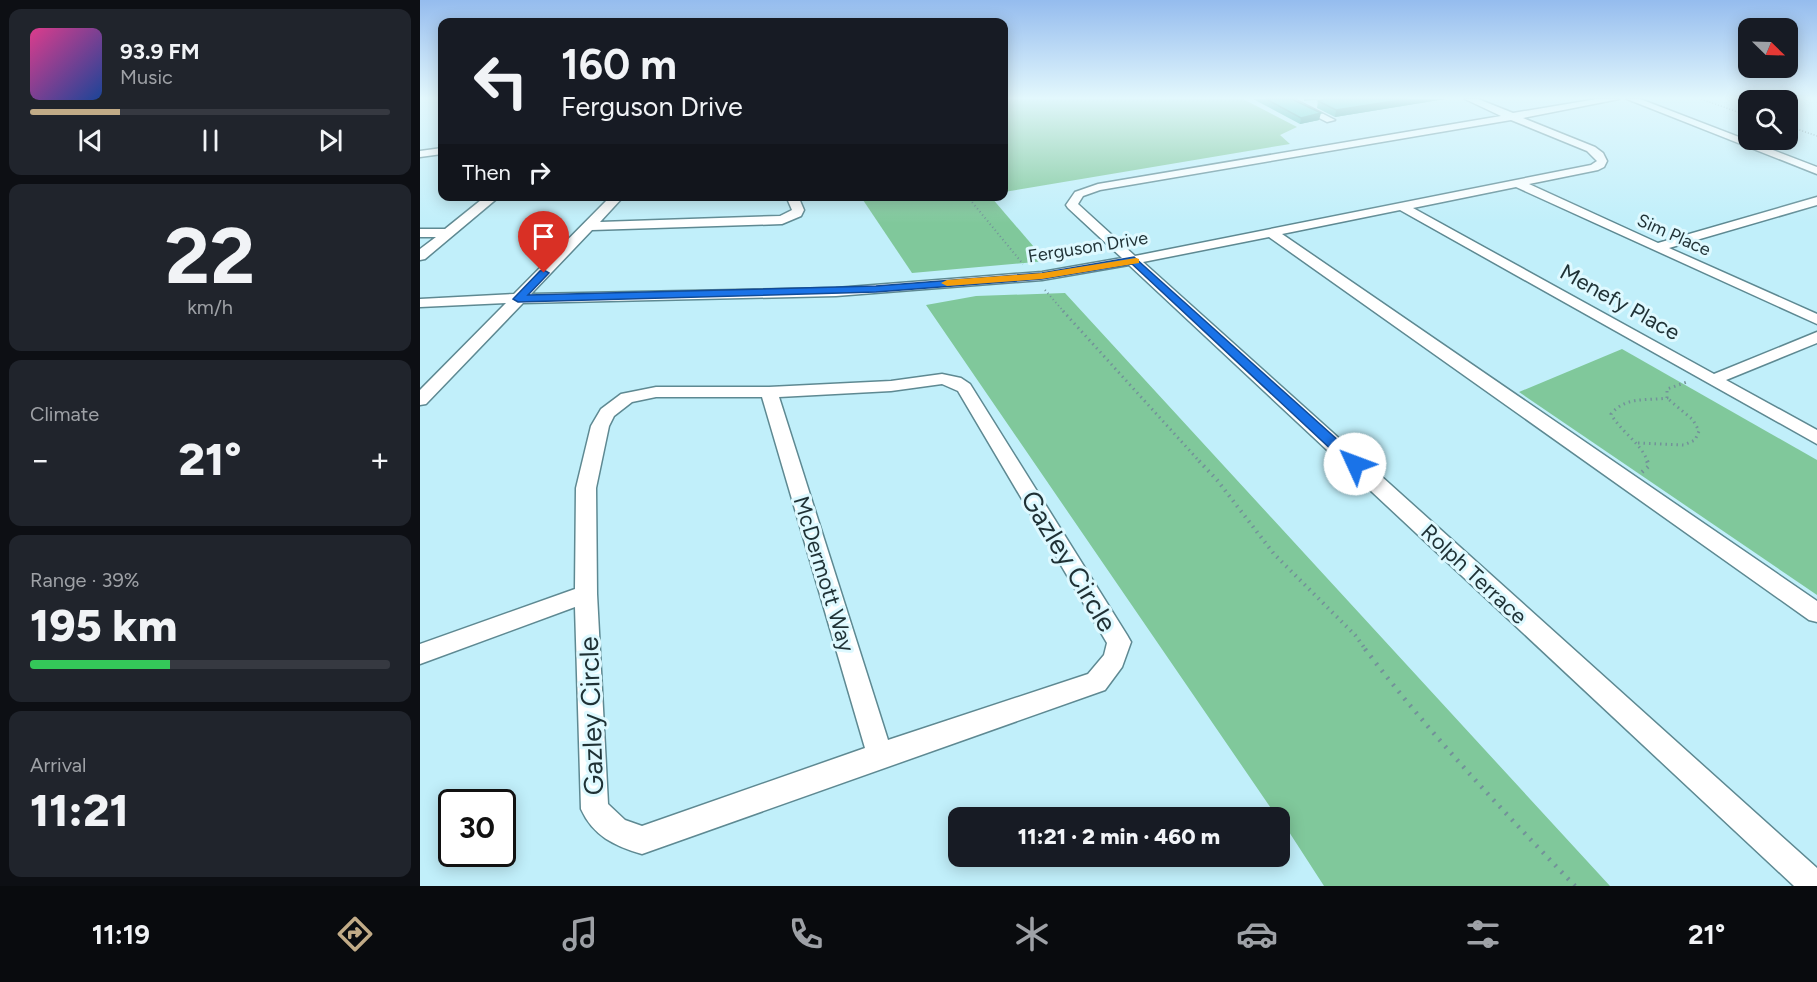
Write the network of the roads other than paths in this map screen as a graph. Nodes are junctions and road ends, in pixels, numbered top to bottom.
1 (1375, 140) edge
2 (1570, 140) edge
3 (1738, 140) edge
4 (438, 152) edge
5 (420, 154) edge
6 (1817, 171) edge
7 (1516, 183) junction
8 (488, 201) edge
9 (613, 201) edge
10 (794, 201) edge
11 (1817, 201) edge
12 (1401, 206) junction
13 (589, 226) junction
14 (1270, 232) junction
15 (420, 233) edge
16 (448, 233) junction
17 (1657, 247) junction
18 (420, 256) edge
19 (1134, 260) junction
20 (518, 299) junction
21 (420, 303) edge
22 (1817, 320) edge
23 (1817, 337) edge
24 (1709, 377) junction
25 (769, 392) junction
26 (420, 400) edge
27 (1817, 438) edge
28 (586, 594) junction
29 (1817, 613) edge
30 (420, 654) edge
31 (880, 755) junction
32 (1815, 886) edge

1 - 19 street, Rolph Terrace
2 - 7 street, Ferguson Drive
3 - 6 street
4 - 5 street
7 - 12 street, Ferguson Drive
7 - 17 street, Sim Place
8 - 16 street
9 - 13 street
10 - 13 street
11 - 17 street
12 - 14 street, Ferguson Drive
12 - 24 street, Menefy Place
13 - 20 street
14 - 19 street, Ferguson Drive
14 - 29 street
15 - 16 street
16 - 18 street
17 - 22 street, Sim Place
19 - 20 street, Ferguson Drive
19 - 32 street, Rolph Terrace
20 - 21 street, Ferguson Drive
20 - 26 street
23 - 24 street
24 - 27 street, Menefy Place
25 - 28 street, Gazley Circle
25 - 31 street, McDermott Way
25 - 31 street, Gazley Circle
28 - 30 street
28 - 31 street, Gazley Circle

